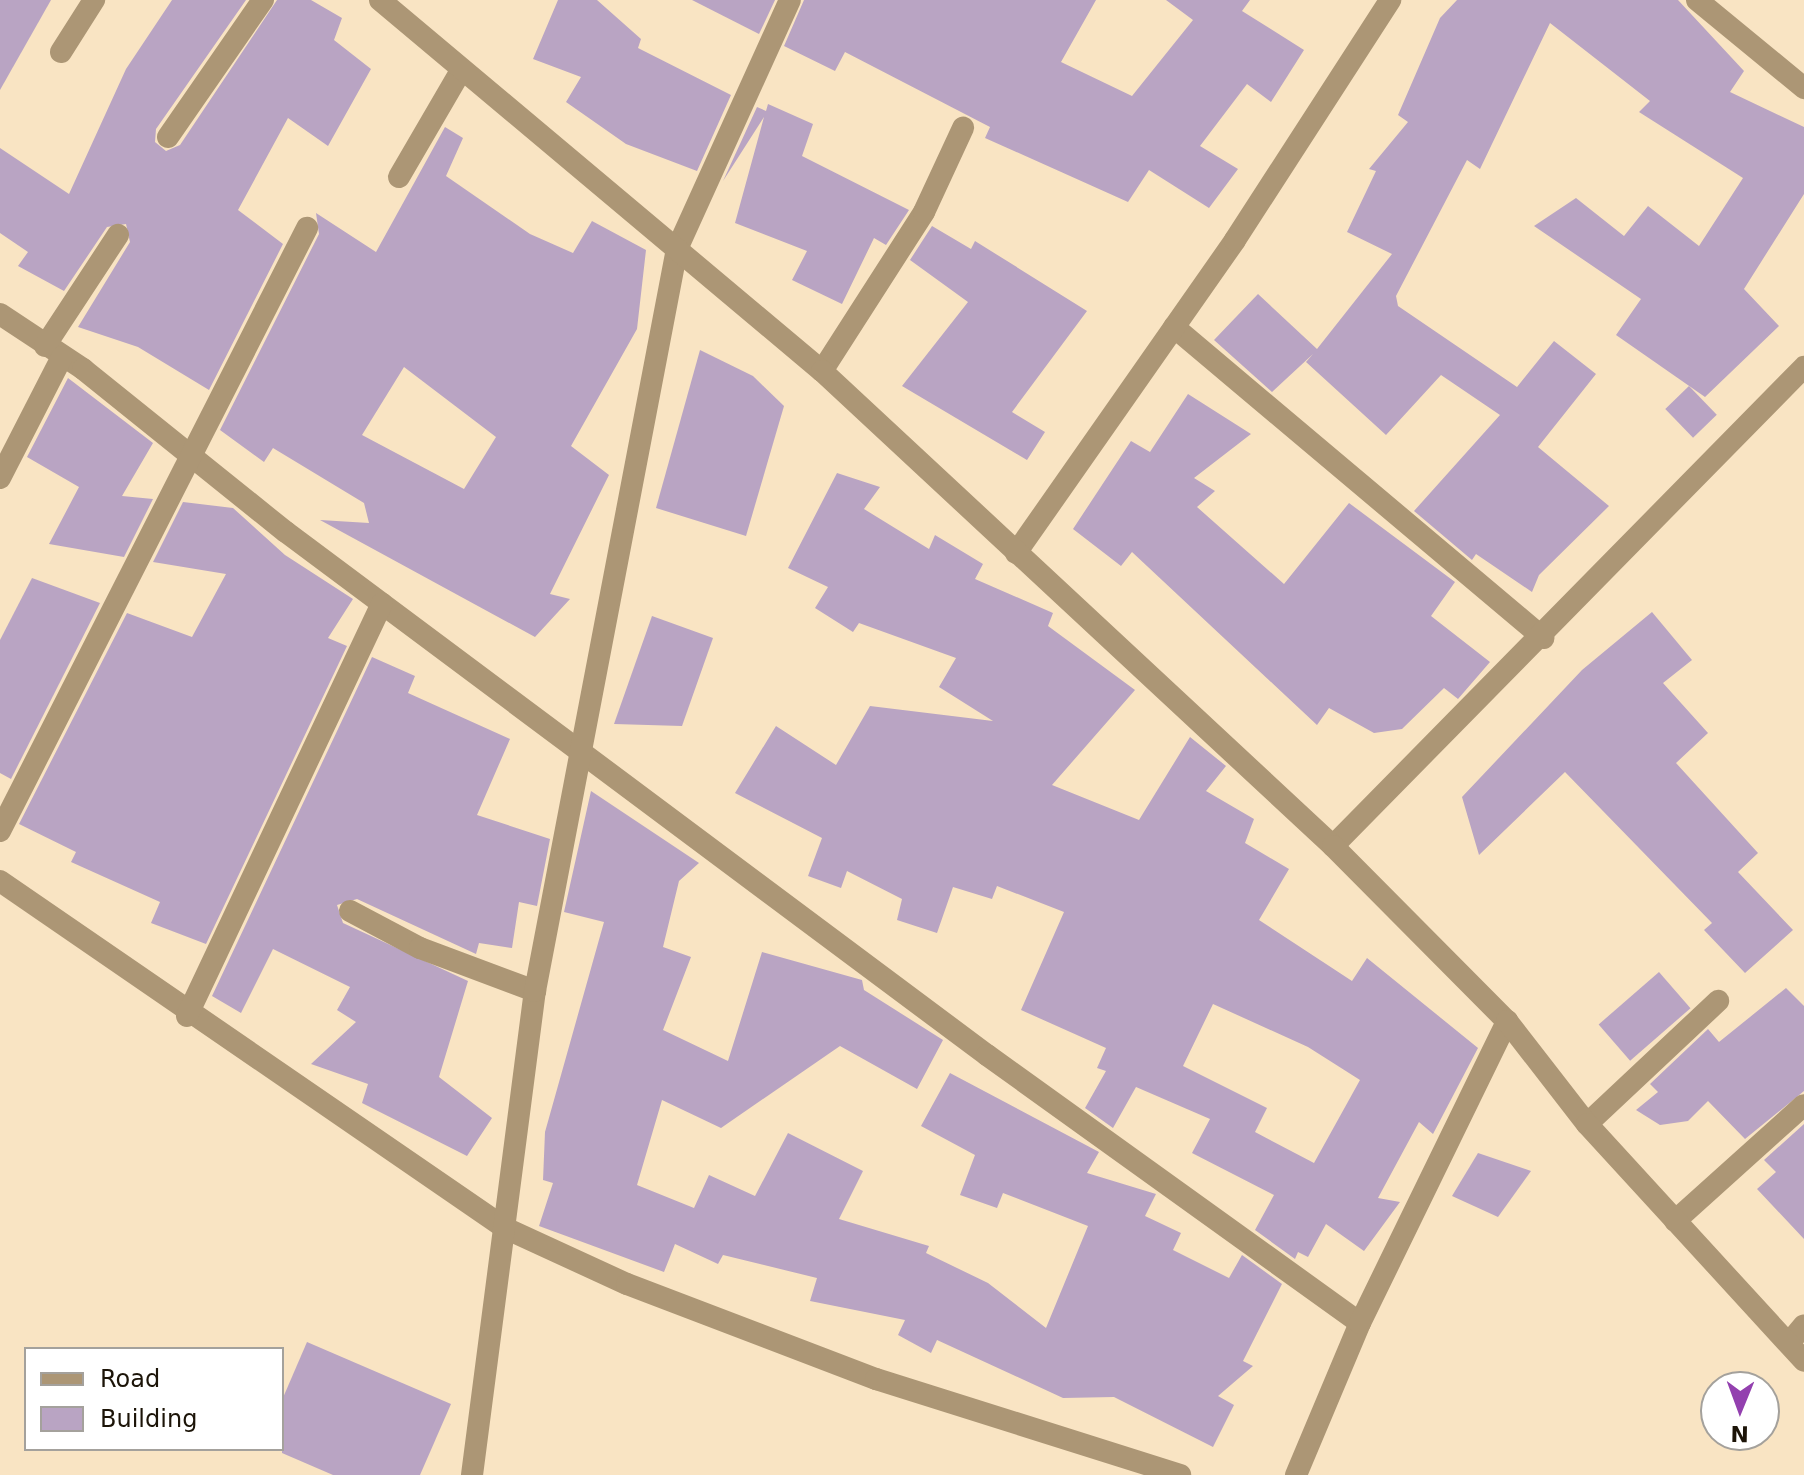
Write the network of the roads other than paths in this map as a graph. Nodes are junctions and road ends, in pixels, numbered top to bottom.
1 (94, 0) edge
2 (263, 0) edge
3 (380, 0) edge
4 (790, 0) edge
5 (1390, 0) edge
6 (1700, 1) edge
7 (61, 52) dead end
8 (460, 72) junction
9 (1804, 88) edge
10 (963, 128) dead end
11 (168, 137) dead end
12 (399, 177) dead end
13 (307, 228) dead end
14 (118, 235) dead end
15 (677, 249) junction
16 (0, 314) edge
17 (1174, 327) junction
18 (53, 351) junction
19 (1804, 367) edge
20 (822, 371) junction
21 (187, 453) junction
22 (0, 478) edge
23 (1016, 553) junction
24 (382, 604) junction
25 (1543, 638) junction
26 (579, 744) junction
27 (0, 831) edge
28 (1333, 846) junction
29 (0, 881) edge
30 (350, 911) dead end
31 (535, 991) junction
32 (1718, 1001) dead end
33 (187, 1016) junction
34 (1507, 1021) junction
35 (1804, 1105) edge
36 (1587, 1124) junction
37 (1675, 1221) junction
38 (505, 1228) junction
39 (1360, 1323) junction
40 (1804, 1325) edge
41 (1789, 1343) junction
42 (1804, 1361) edge
43 (472, 1475) edge
44 (1180, 1475) edge
45 (1296, 1475) edge

1 - 7 street
2 - 11 street
3 - 8 street
4 - 15 street
5 - 17 street
6 - 9 street
8 - 12 street
8 - 15 street
10 - 20 street
13 - 21 street
14 - 18 street
15 - 20 street
15 - 26 street
16 - 18 street
17 - 23 street
17 - 25 street
18 - 21 street
18 - 22 street
19 - 25 street
20 - 23 street
21 - 24 street
21 - 27 street
23 - 28 street
24 - 26 street
24 - 33 street
25 - 28 street
26 - 31 street
26 - 39 street
28 - 34 street
29 - 33 street
30 - 31 street
31 - 38 street
32 - 36 street
33 - 38 street
34 - 36 street
34 - 39 street
35 - 37 street
36 - 37 street
37 - 41 street
38 - 43 street
38 - 44 street
39 - 45 street
40 - 41 street
41 - 42 street

